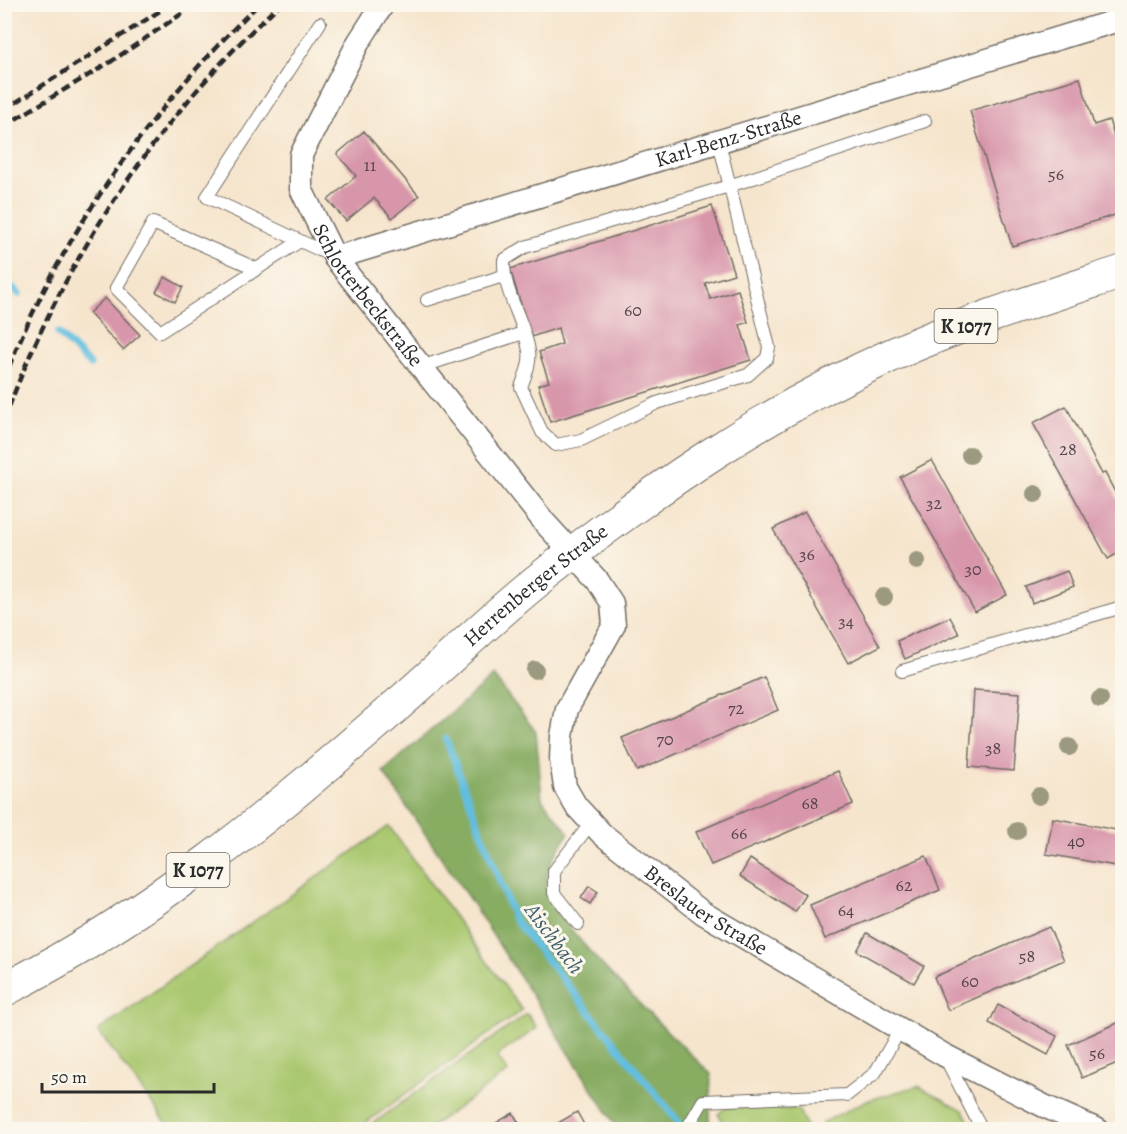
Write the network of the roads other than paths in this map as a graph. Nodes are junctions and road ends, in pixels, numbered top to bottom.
1 (383, 4) edge
2 (1122, 19) edge
3 (320, 23) dead end
4 (925, 122) dead end
5 (718, 142) junction
6 (729, 186) junction
7 (300, 241) junction
8 (335, 258) junction
9 (257, 269) junction
10 (1122, 272) edge
11 (504, 276) junction
12 (427, 300) dead end
13 (523, 333) junction
14 (422, 367) junction
15 (572, 554) junction
16 (1122, 608) edge
17 (902, 671) dead end
18 (591, 823) junction
19 (578, 924) dead end
20 (4, 990) edge
21 (902, 1028) junction
22 (944, 1055) junction
23 (686, 1130) edge
24 (982, 1130) edge
25 (1098, 1130) edge

1 - 8 street, Schlotterbeckstraße
2 - 5 street, Karl-Benz-Straße
3 - 7 lane
4 - 6 lane
5 - 6 lane
5 - 8 street, Karl-Benz-Straße
6 - 11 lane
6 - 13 lane
7 - 8 lane
7 - 9 lane
8 - 14 street, Schlotterbeckstraße
9 - 9 lane
10 - 15 main road, Herrenberger Straße / K 1077
11 - 12 lane
11 - 13 lane
13 - 14 lane
14 - 15 street, Schlotterbeckstraße
15 - 18 street, Breslauer Straße
15 - 20 main road, Herrenberger Straße / K 1077
16 - 17 lane
18 - 19 lane
18 - 21 street, Breslauer Straße
21 - 22 street, Breslauer Straße
21 - 23 lane
22 - 24 lane
22 - 25 street, Breslauer Straße

